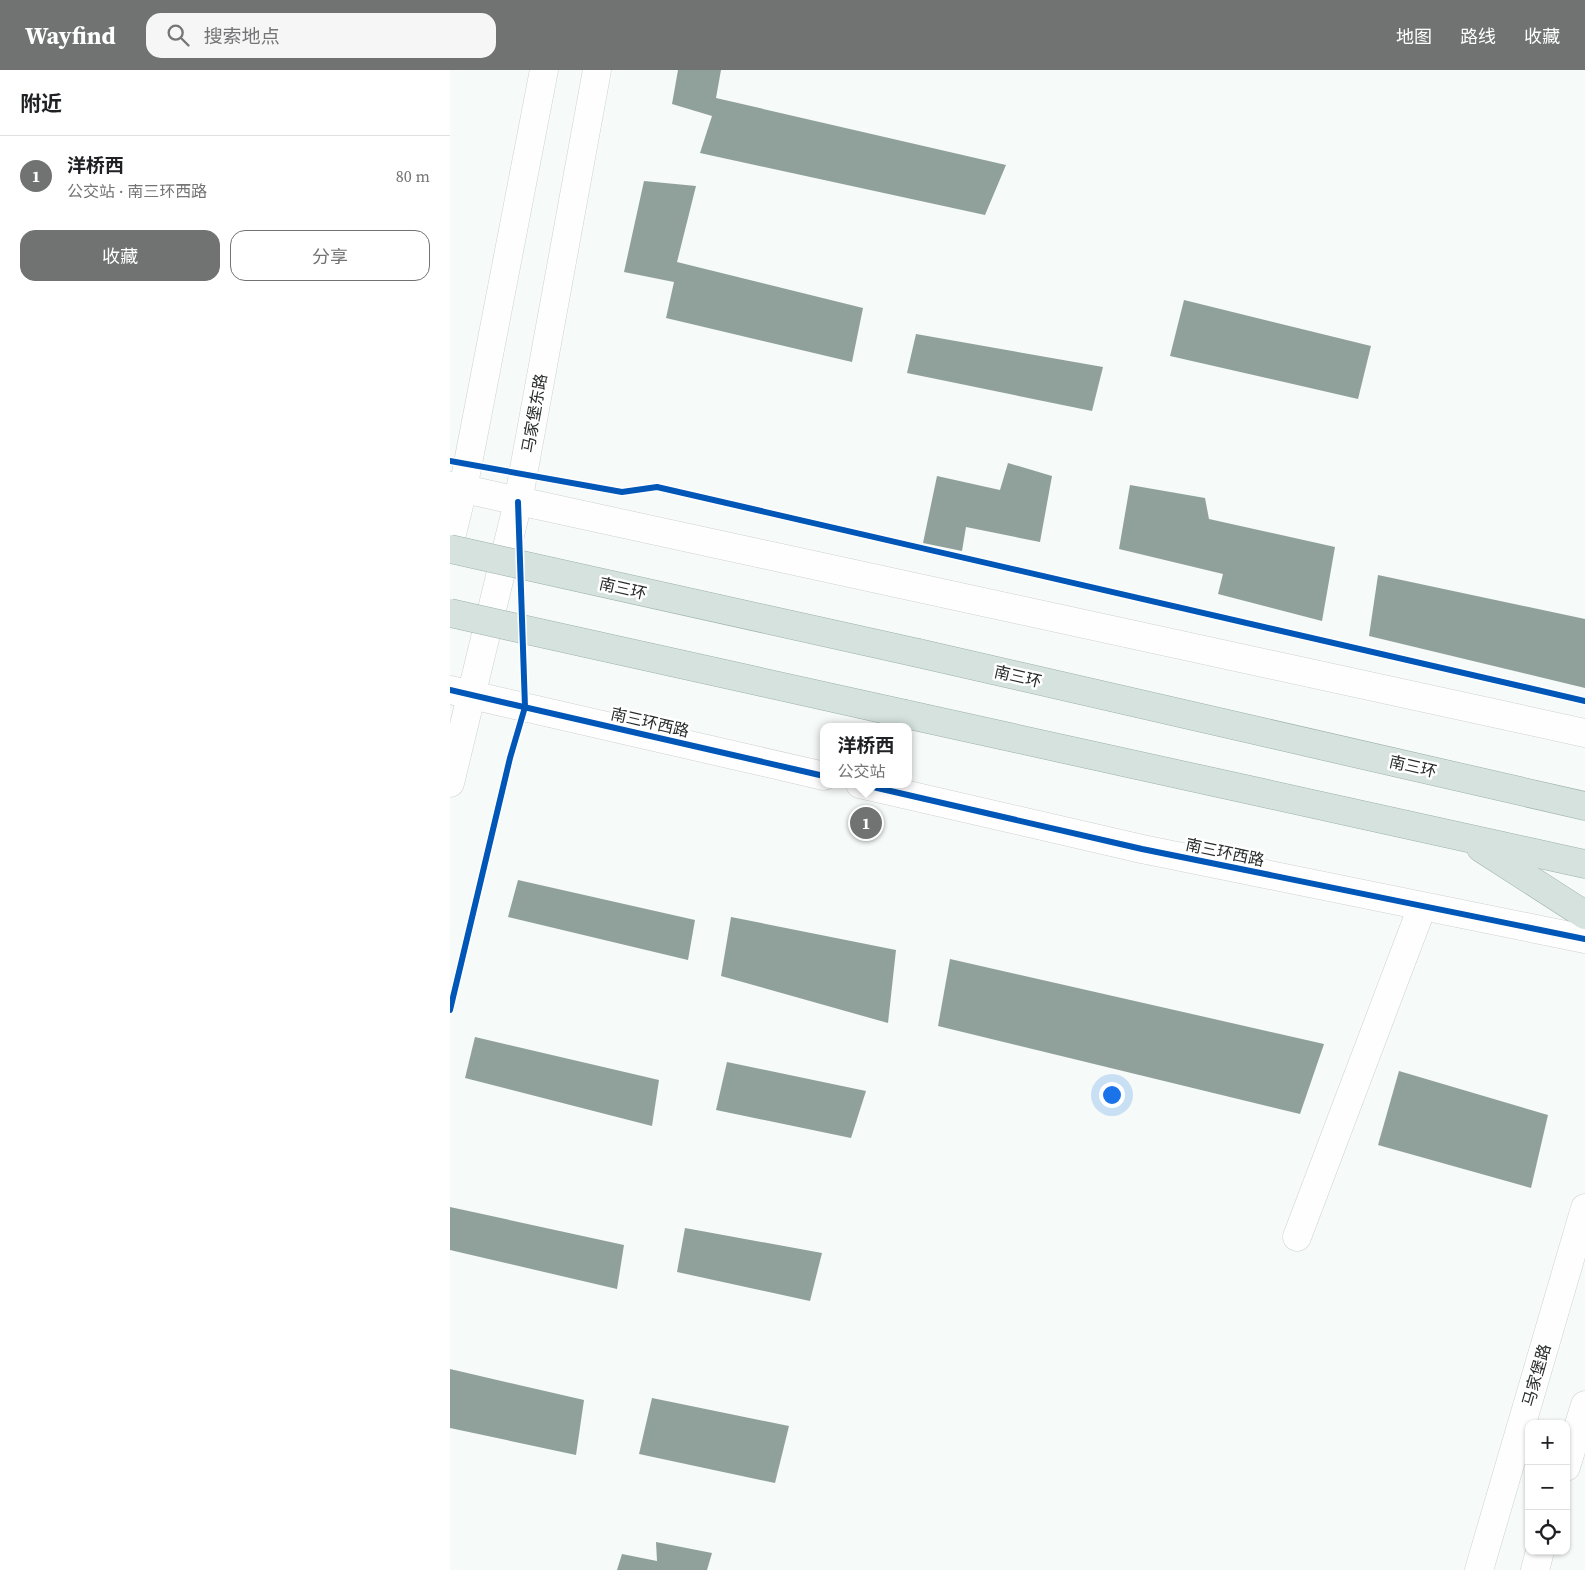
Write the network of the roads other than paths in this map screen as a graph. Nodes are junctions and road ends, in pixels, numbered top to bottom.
1 (544, 70) edge
2 (597, 70) edge
3 (456, 487) edge
4 (518, 502) junction
5 (450, 542) edge
6 (450, 549) edge
7 (450, 612) edge
8 (460, 692) edge
9 (1585, 733) edge
10 (820, 775) edge
11 (450, 783) edge
12 (878, 788) edge
13 (1585, 806) edge
14 (1465, 838) junction
15 (1585, 864) edge
16 (1422, 907) junction
17 (1585, 915) edge
18 (1585, 939) edge
19 (1585, 1208) edge
20 (1297, 1236) dead end
21 (1585, 1405) edge
22 (1566, 1465) edge
23 (1539, 1555) edge
24 (1479, 1570) edge
25 (1535, 1570) edge

1 - 3 street
2 - 4 street, 马家堡东路
3 - 4 street
3 - 5 street
4 - 8 street, 马家堡东路
4 - 9 street
6 - 13 highway, 南三环, bridge
7 - 14 highway, bridge
8 - 10 street, 南三环西路
8 - 11 street, 马家堡东路
12 - 16 street, 南三环西路
14 - 15 highway
14 - 17 highway
16 - 18 street, 南三环西路
16 - 20 street
19 - 24 street, 马家堡路
21 - 22 street
23 - 25 street

